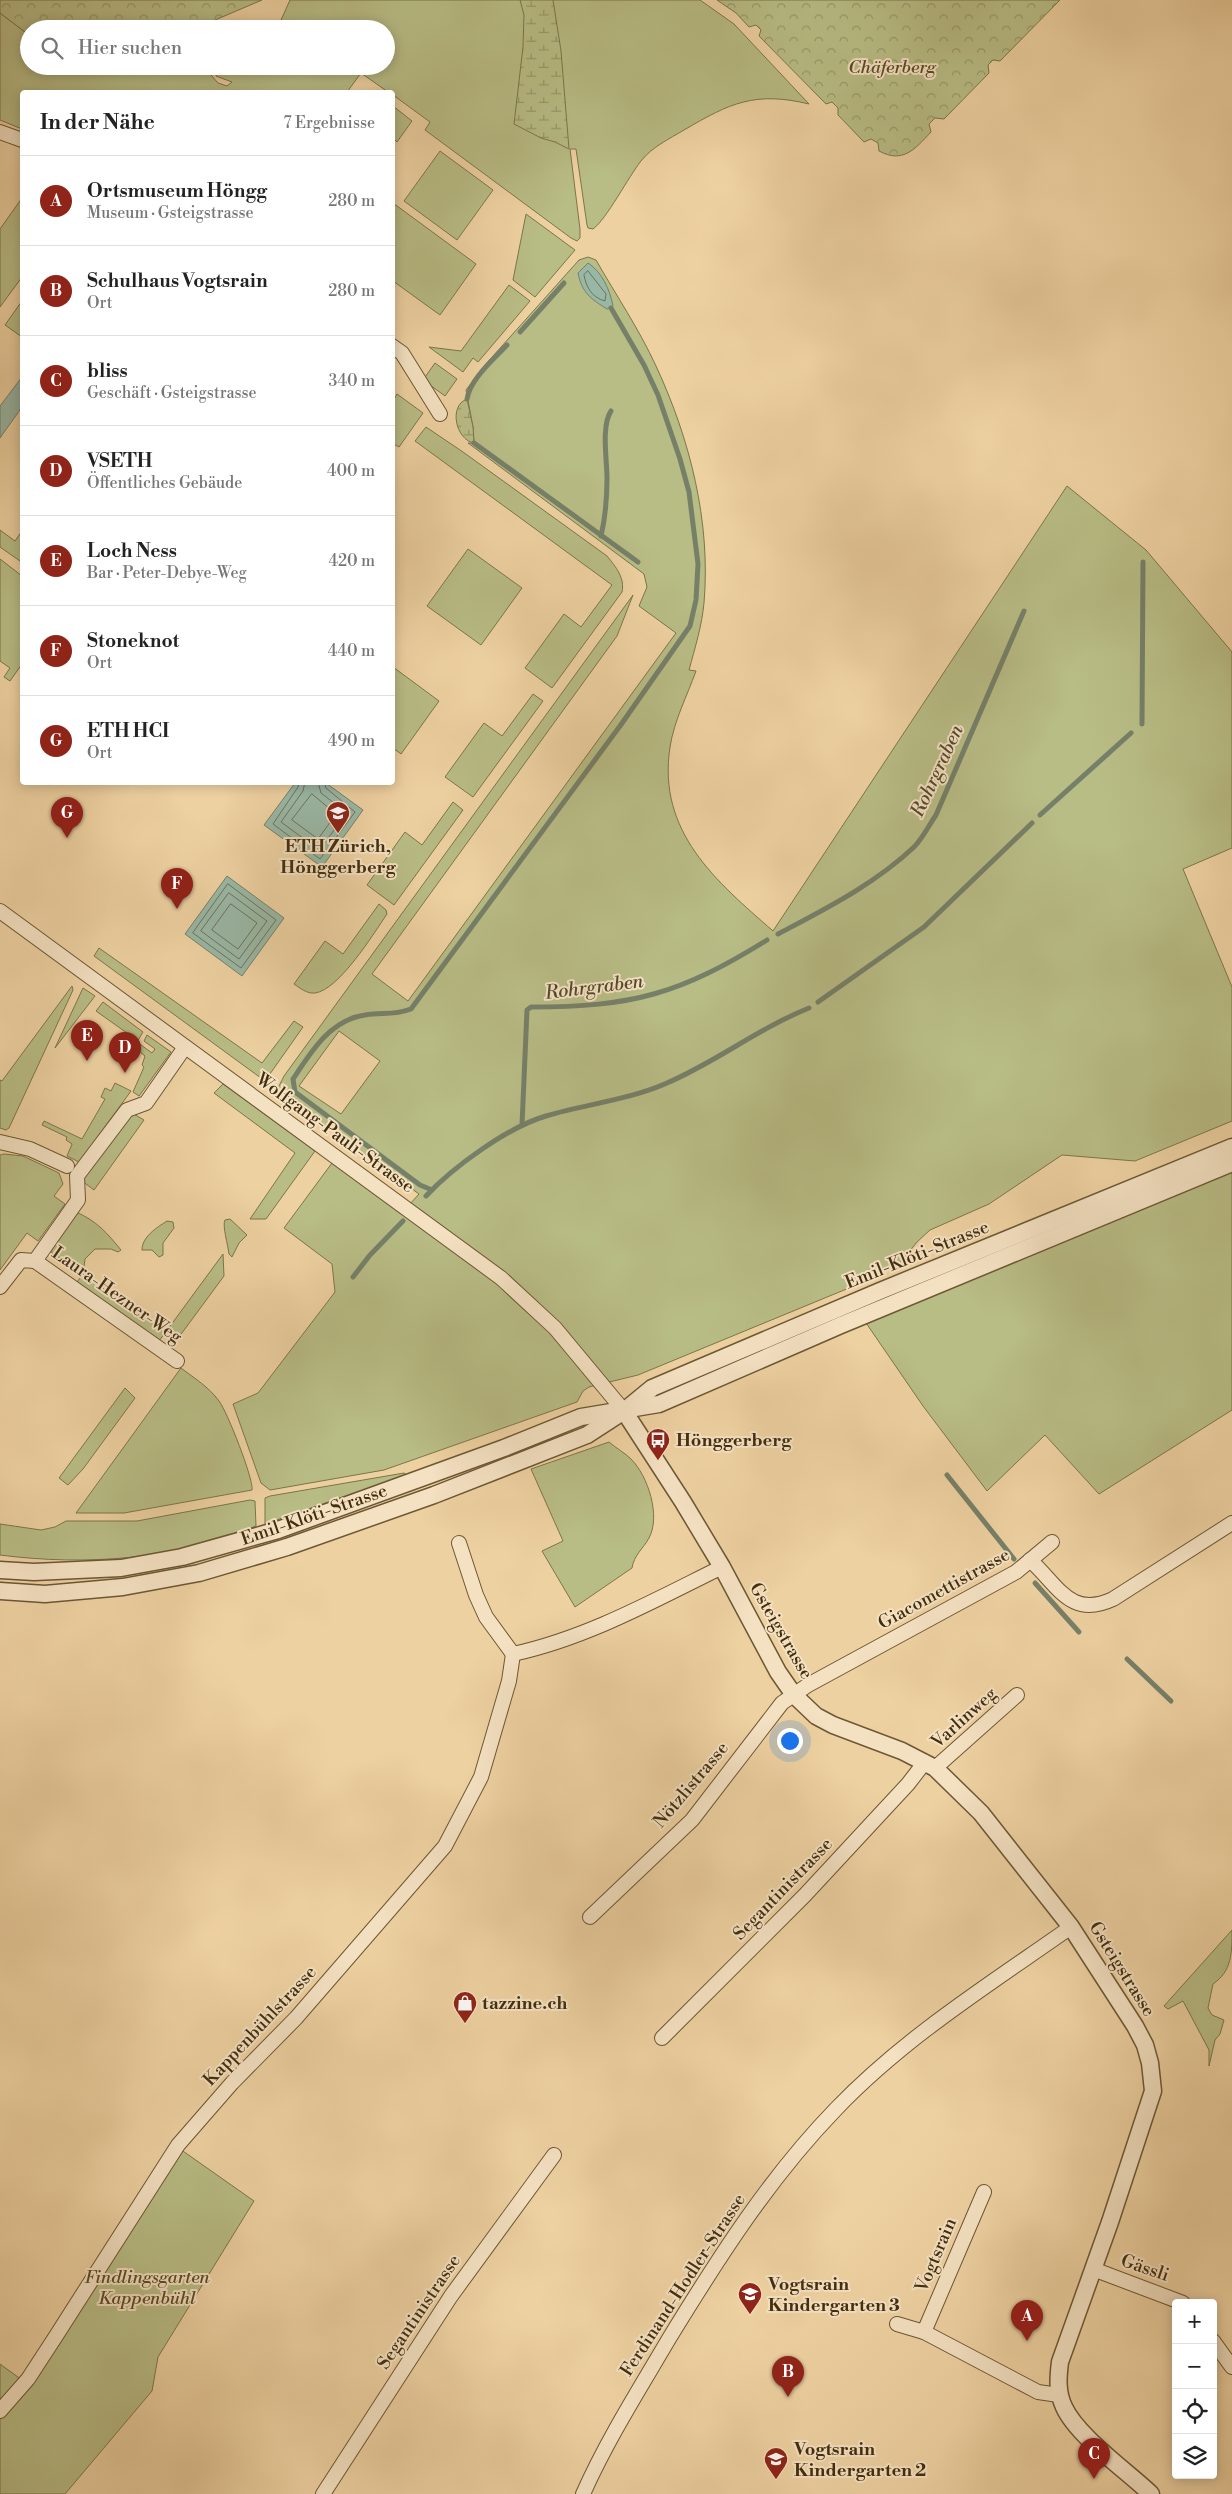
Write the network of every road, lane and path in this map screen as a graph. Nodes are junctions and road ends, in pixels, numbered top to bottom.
1 (0, 132) edge
2 (20, 139) edge
3 (395, 348) edge
4 (440, 414) dead end
5 (0, 912) edge
6 (185, 1048) junction
7 (0, 1142) edge
8 (1232, 1147) edge
9 (1232, 1164) edge
10 (67, 1166) dead end
11 (35, 1261) junction
12 (0, 1287) edge
13 (177, 1360) dead end
14 (624, 1411) junction
15 (1232, 1523) edge
16 (1052, 1542) dead end
17 (459, 1543) dead end
18 (1030, 1560) junction
19 (0, 1563) edge
20 (722, 1567) junction
21 (0, 1570) edge
22 (34, 1572) junction
23 (0, 1591) edge
24 (513, 1654) junction
25 (794, 1694) junction
26 (1017, 1695) dead end
27 (930, 1765) junction
28 (590, 1917) dead end
29 (1071, 1926) junction
30 (662, 2038) dead end
31 (554, 2156) dead end
32 (984, 2192) dead end
33 (1093, 2269) junction
34 (1172, 2299) edge
35 (897, 2324) dead end
36 (924, 2332) junction
37 (1215, 2344) edge
38 (1232, 2367) edge
39 (1059, 2395) junction
40 (0, 2411) edge
41 (322, 2494) edge
42 (583, 2494) edge
43 (1151, 2494) edge

1 - 2 street
3 - 4 street
5 - 6 street, Wolfgang-Pauli-Strasse
6 - 11 street
6 - 14 street, Wolfgang-Pauli-Strasse
7 - 10 street
8 - 14 street, Emil-Klöti-Strasse
9 - 14 street, Emil-Klöti-Strasse
11 - 12 street
11 - 13 street, Laura-Hezner-Weg
14 - 20 street, Gsteigstrasse
14 - 22 street, Emil-Klöti-Strasse
14 - 23 street, Emil-Klöti-Strasse
15 - 18 street, Giacomettistrasse
16 - 18 street
17 - 24 street
18 - 25 street, Giacomettistrasse
19 - 22 street
20 - 24 street
20 - 25 street, Gsteigstrasse
21 - 22 street, Emil-Klöti-Strasse
24 - 40 street, Kappenbühlstrasse
25 - 27 street, Gsteigstrasse
25 - 28 street, Nötzlistrasse
26 - 27 street, Varlinweg
27 - 29 street, Gsteigstrasse
27 - 30 street, Segantinistrasse
29 - 33 street, Gsteigstrasse
29 - 42 street, Ferdinand-Hodler-Strasse
31 - 41 street, Segantinistrasse
32 - 36 street, Vogtsrain
33 - 34 street, Gässli
33 - 39 street, Gsteigstrasse
35 - 36 street
36 - 39 street
37 - 38 street
39 - 43 street, Gsteigstrasse

